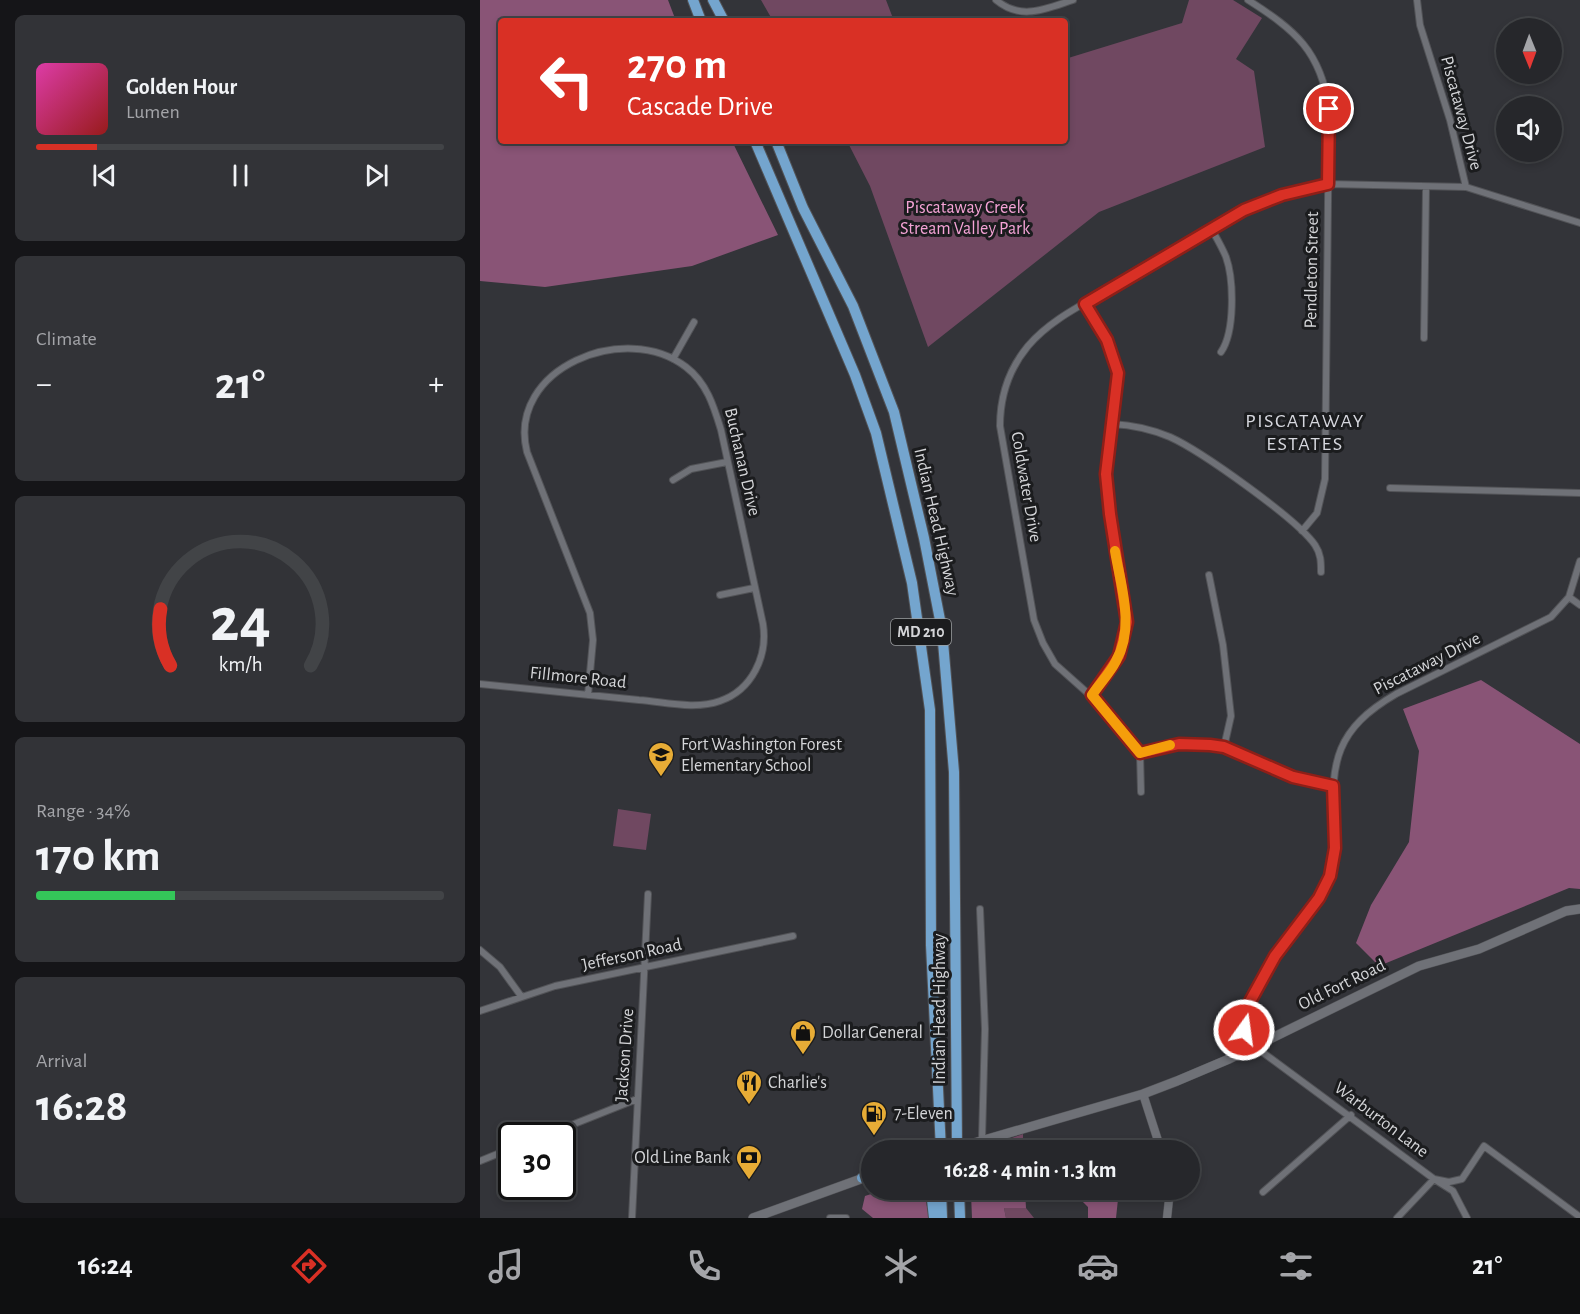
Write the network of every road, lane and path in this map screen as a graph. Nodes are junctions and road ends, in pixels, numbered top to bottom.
1 (693, 0) edge
2 (713, 0) edge
3 (996, 0) edge
4 (1073, 0) edge
5 (1248, 0) edge
6 (1417, 0) edge
7 (700, 18) edge
8 (722, 18) edge
9 (756, 144) edge
10 (777, 144) edge
11 (1328, 184) junction
12 (1426, 187) junction
13 (1466, 187) junction
14 (1580, 223) edge
15 (1211, 228) junction
16 (1085, 304) junction
17 (694, 322) dead end
18 (1424, 338) dead end
19 (1221, 352) dead end
20 (673, 358) junction
21 (1112, 424) junction
22 (727, 462) junction
23 (672, 480) dead end
24 (1390, 488) dead end
25 (1580, 493) edge
26 (1302, 531) junction
27 (1580, 561) edge
28 (1321, 572) dead end
29 (1209, 575) dead end
30 (754, 588) junction
31 (720, 595) dead end
32 (1569, 597) junction
33 (1580, 605) edge
34 (480, 684) edge
35 (588, 695) junction
36 (1092, 695) junction
37 (673, 703) joint
38 (1224, 747) junction
39 (1140, 753) junction
40 (1333, 786) junction
41 (1141, 792) dead end
42 (648, 894) dead end
43 (980, 909) dead end
44 (1580, 909) edge
45 (793, 936) dead end
46 (480, 950) edge
47 (646, 968) junction
48 (521, 996) junction
49 (480, 1011) edge
50 (1254, 1046) junction
51 (1143, 1094) junction
52 (637, 1099) junction
53 (1351, 1115) junction
54 (576, 1123) edge
55 (982, 1139) joint
56 (941, 1140) edge
57 (955, 1140) edge
58 (1158, 1140) edge
59 (498, 1154) edge
60 (480, 1161) edge
61 (1434, 1179) junction
62 (861, 1180) edge
63 (1263, 1192) dead end
64 (931, 1200) edge
65 (941, 1200) edge
66 (959, 1200) edge
67 (1169, 1200) edge
68 (774, 1214) edge
69 (1580, 1217) edge
70 (632, 1218) edge
71 (753, 1218) edge
72 (830, 1218) edge
73 (846, 1218) edge
74 (934, 1218) edge
75 (942, 1218) edge
76 (960, 1218) edge
77 (1167, 1218) edge
78 (1397, 1218) edge
79 (1467, 1218) edge

1 - 7 highway
2 - 8 highway
3 - 4 street
5 - 11 street, Pendleton Street
6 - 13 street, Piscataway Drive
9 - 56 highway, Indian Head Highway / MD 210
10 - 57 highway, Indian Head Highway / MD 210
11 - 12 street, Coldwater Drive
11 - 15 street, Coldwater Drive
11 - 26 street, Pendleton Street
12 - 13 street, Coldwater Drive
12 - 18 street
13 - 14 street, Piscataway Drive
15 - 16 street, Coldwater Drive
15 - 19 street
16 - 21 street
16 - 36 street, Coldwater Drive
17 - 20 street
20 - 22 street, Buchanan Drive
20 - 35 street, Buchanan Drive
21 - 26 street
21 - 36 street
22 - 23 street
22 - 30 street, Buchanan Drive
24 - 25 street
26 - 28 street
27 - 32 street, Piscataway Drive
29 - 38 street
30 - 31 street
30 - 37 street, Buchanan Drive
32 - 33 street
32 - 40 street, Piscataway Drive
34 - 35 street, Fillmore Road
35 - 37 street, Fillmore Road
36 - 39 street, Coldwater Drive
38 - 39 street
38 - 40 street
39 - 41 street
40 - 50 street, Piscataway Drive
42 - 47 street, Jackson Drive
43 - 55 street
44 - 50 main road, Old Fort Road
45 - 47 street, Jefferson Road
46 - 48 street
47 - 48 street, Jefferson Road
47 - 52 street, Jackson Drive
48 - 49 street, Jefferson Road
50 - 51 main road, Old Fort Road
50 - 53 street, Warburton Lane
51 - 55 main road, Old Fort Road
51 - 58 street
52 - 54 street
52 - 70 street, Jackson Drive
53 - 61 street, Warburton Lane
53 - 63 street
59 - 60 street
61 - 69 street, Warburton Lane
61 - 78 street
61 - 79 street
62 - 68 main road
64 - 74 highway
65 - 75 highway
66 - 76 highway
67 - 77 street
68 - 71 main road
72 - 73 street

